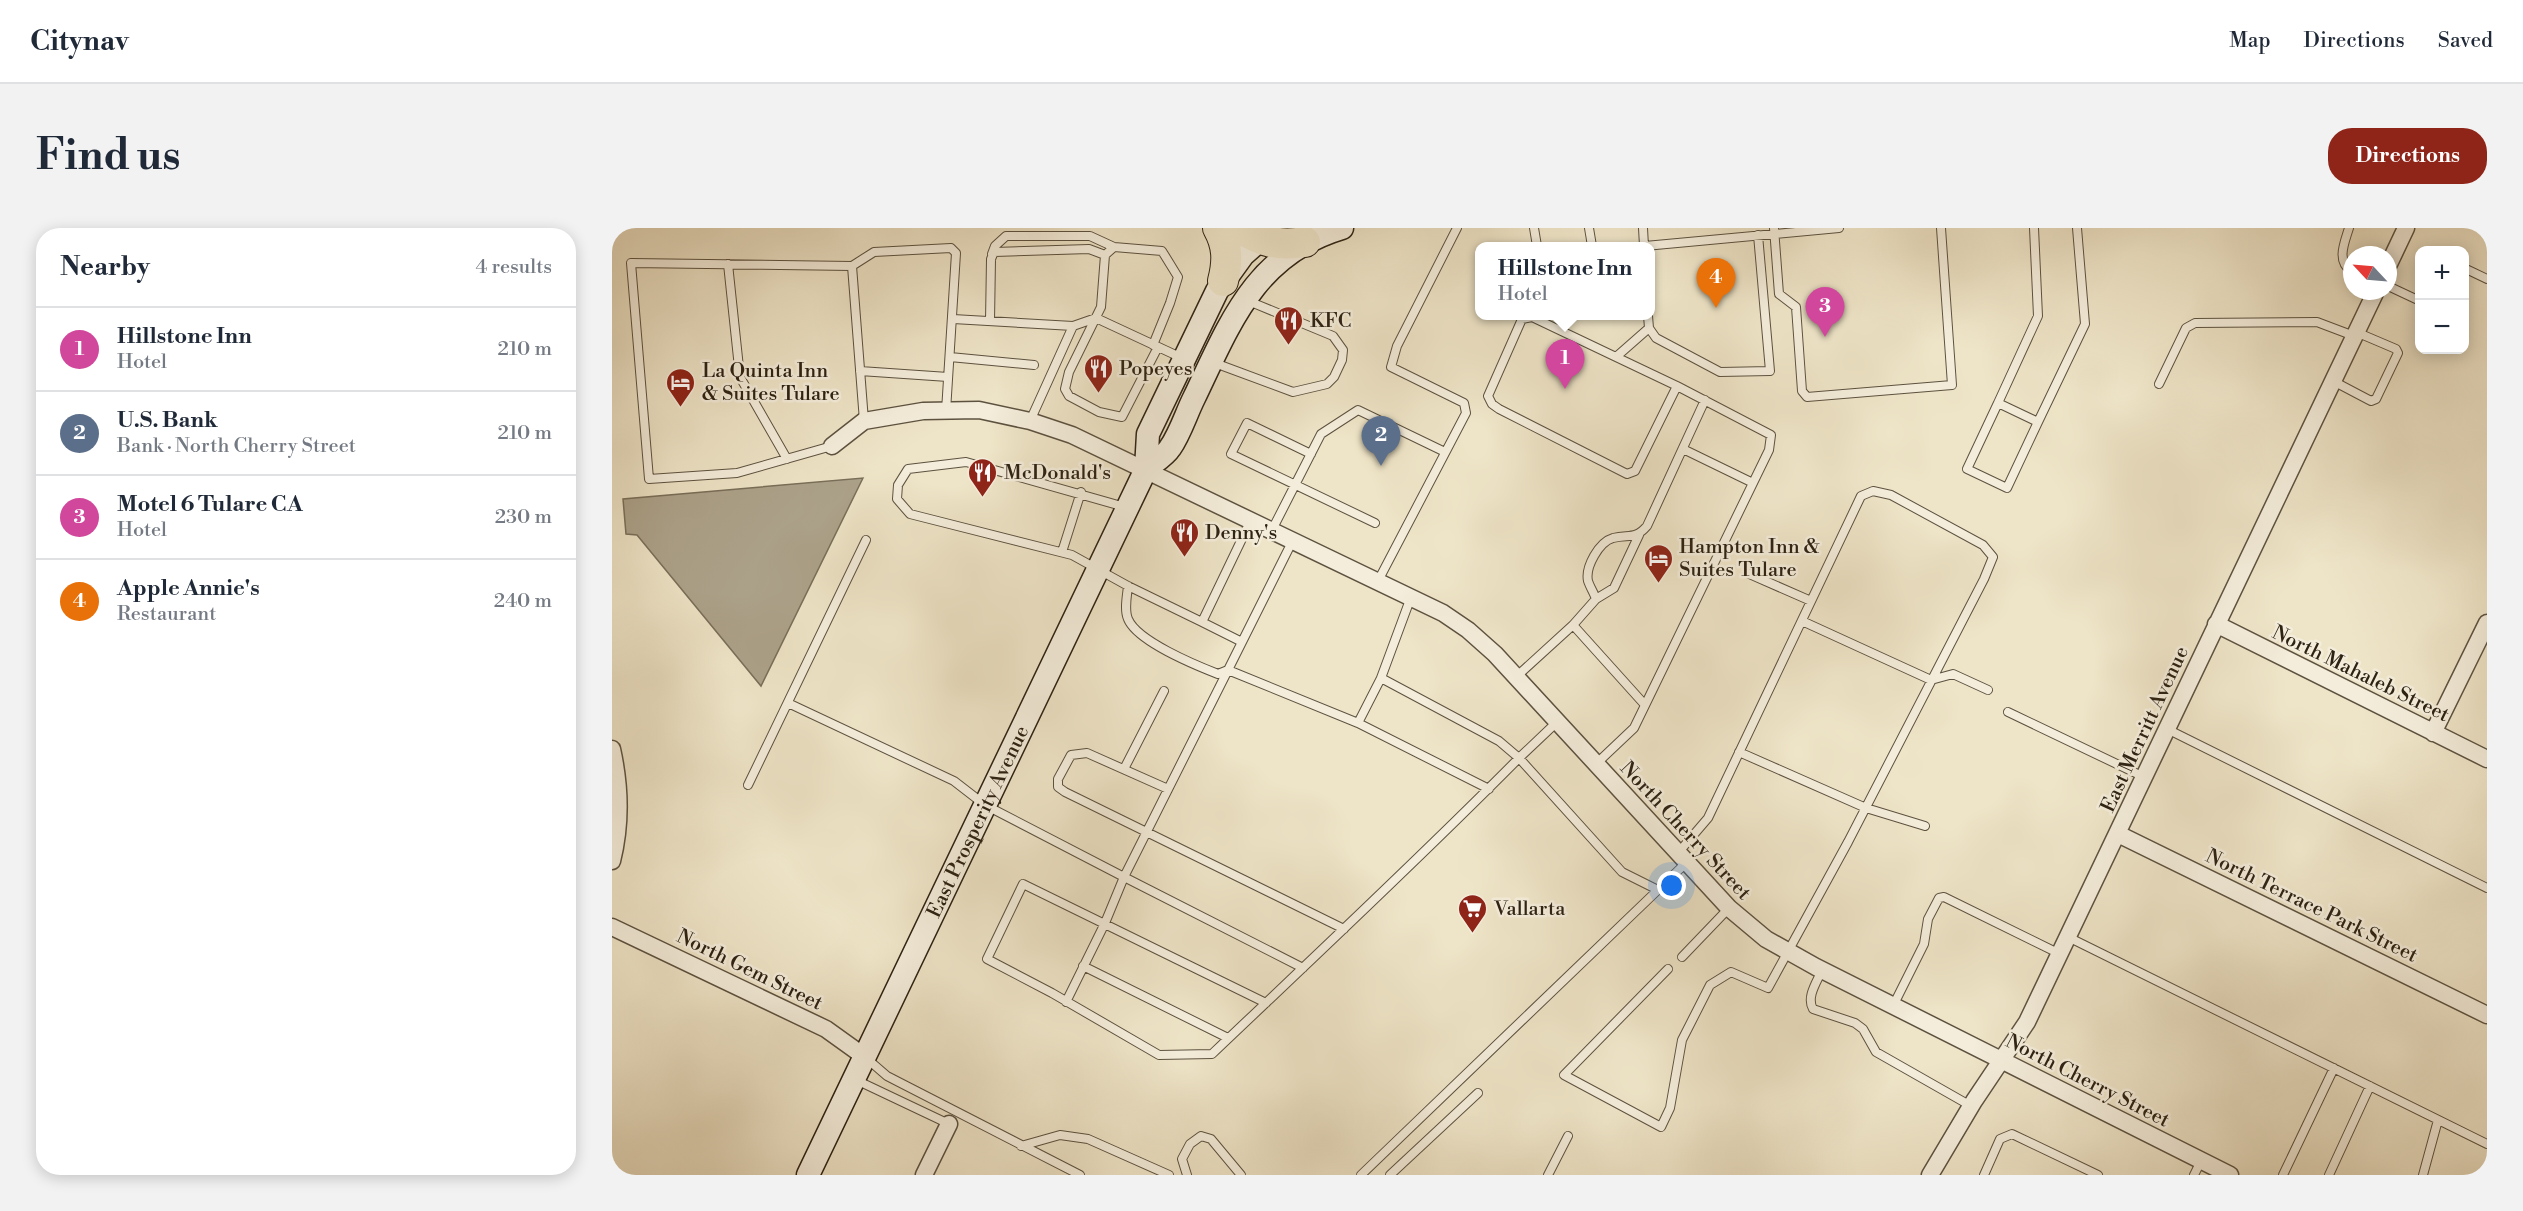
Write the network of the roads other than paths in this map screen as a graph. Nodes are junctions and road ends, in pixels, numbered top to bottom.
1 (1218, 228) edge
2 (1342, 228) edge
3 (1457, 228) edge
4 (1839, 228) edge
5 (1941, 228) edge
6 (2034, 228) edge
7 (2077, 228) edge
8 (2349, 228) edge
9 (2406, 228) edge
10 (1774, 230) edge
11 (1257, 232) edge
12 (1758, 235) junction
13 (1305, 242) junction
14 (1655, 245) edge
15 (2345, 246) edge
16 (1114, 247) junction
17 (2397, 247) edge
18 (992, 254) junction
19 (1105, 255) junction
20 (728, 264) junction
21 (852, 266) junction
22 (2469, 270) edge
23 (2487, 279) edge
24 (1234, 290) junction
25 (2397, 290) edge
26 (2372, 300) edge
27 (2418, 300) edge
28 (1096, 318) junction
29 (953, 319) junction
30 (1521, 320) edge
31 (1534, 320) edge
32 (1648, 320) edge
33 (990, 321) junction
34 (1073, 326) junction
35 (1649, 328) junction
36 (2355, 334) junction
37 (1155, 346) junction
38 (950, 357) junction
39 (1616, 357) junction
40 (1184, 359) junction
41 (1212, 362) junction
42 (1034, 365) dead end
43 (860, 371) junction
44 (948, 377) junction
45 (2333, 381) junction
46 (2159, 384) dead end
47 (1677, 386) junction
48 (1705, 400) junction
49 (1998, 403) junction
50 (946, 411) junction
51 (864, 421) junction
52 (1030, 421) junction
53 (2038, 422) junction
54 (832, 446) joint
55 (1683, 449) junction
56 (1445, 452) junction
57 (1311, 454) junction
58 (787, 459) junction
59 (1146, 469) junction
60 (1753, 483) junction
61 (1296, 484) junction
62 (1081, 492) junction
63 (1128, 507) junction
64 (1251, 520) junction
65 (1375, 523) dead end
66 (1272, 530) junction
67 (1639, 535) junction
68 (866, 540) dead end
69 (1293, 540) junction
70 (1062, 552) junction
71 (1098, 570) junction
72 (1747, 573) dead end
73 (1378, 580) junction
74 (1128, 586) junction
75 (1411, 597) junction
76 (1596, 599) junction
77 (1811, 600) junction
78 (1802, 621) junction
79 (1202, 622) junction
80 (2487, 623) edge
81 (2216, 624) junction
82 (1573, 625) junction
83 (1242, 642) junction
84 (1228, 670) junction
85 (1516, 677) junction
86 (1380, 678) junction
87 (1931, 680) junction
88 (1988, 690) dead end
89 (1164, 691) dead end
90 (788, 703) junction
91 (1645, 705) junction
92 (2008, 712) dead end
93 (1557, 722) junction
94 (1358, 723) junction
95 (2167, 729) junction
96 (2433, 733) junction
97 (612, 749) edge
98 (1739, 752) junction
99 (1519, 758) junction
100 (2487, 759) edge
101 (1596, 764) junction
102 (1124, 769) junction
103 (2144, 777) junction
104 (748, 785) dead end
105 (1168, 789) junction
106 (1489, 789) junction
107 (986, 806) junction
108 (1866, 808) junction
109 (1925, 826) dead end
110 (1146, 834) junction
111 (2118, 834) junction
112 (1682, 857) junction
113 (612, 861) edge
114 (1124, 877) junction
115 (2487, 888) edge
116 (1658, 890) junction
117 (1729, 908) junction
118 (1105, 923) junction
119 (612, 927) edge
120 (1344, 929) junction
121 (2068, 937) junction
122 (1786, 951) junction
123 (2060, 954) junction
124 (1682, 957) dead end
125 (1083, 966) junction
126 (1303, 968) junction
127 (1668, 969) dead end
128 (1822, 970) junction
129 (1066, 1002) junction
130 (1266, 1003) junction
131 (1893, 1006) junction
132 (2487, 1015) edge
133 (1228, 1038) junction
134 (865, 1057) junction
135 (2001, 1061) junction
136 (2334, 1068) junction
137 (854, 1079) junction
138 (2370, 1086) junction
139 (1478, 1093) dead end
140 (1971, 1106) junction
141 (2438, 1120) junction
142 (949, 1124) joint
143 (1568, 1136) dead end
144 (2487, 1144) edge
145 (1021, 1146) junction
146 (2198, 1168) edge
147 (808, 1175) edge
148 (924, 1175) edge
149 (1080, 1175) edge
150 (1169, 1175) edge
151 (1187, 1175) edge
152 (1241, 1175) edge
153 (1361, 1175) edge
154 (1390, 1175) edge
155 (1548, 1175) edge
156 (1930, 1175) edge
157 (1984, 1175) edge
158 (2098, 1175) edge
159 (2230, 1175) edge
160 (2283, 1175) edge
161 (2329, 1175) edge
162 (2423, 1175) edge

1 - 24 highway
2 - 13 main road, East Prosperity Avenue
3 - 56 lane
4 - 10 lane
5 - 10 lane
6 - 49 lane
7 - 53 lane
8 - 15 lane
9 - 17 street
10 - 12 lane
11 - 13 highway
11 - 24 main road, East Prosperity Avenue
12 - 14 lane
12 - 35 lane
13 - 24 main road, East Prosperity Avenue
16 - 18 lane
16 - 19 lane
16 - 37 lane
18 - 19 lane
18 - 33 lane
19 - 28 lane
20 - 21 lane
20 - 58 lane
20 - 58 lane
21 - 29 lane
21 - 43 lane
22 - 23 lane
24 - 40 main road, East Prosperity Avenue
24 - 41 main road, East Prosperity Avenue
24 - 41 lane
25 - 27 lane
26 - 36 street, East Merritt Avenue
28 - 34 lane
28 - 37 lane
28 - 37 lane
29 - 33 lane
29 - 38 lane
30 - 47 lane
31 - 39 lane
32 - 35 lane
33 - 34 lane
34 - 52 lane
35 - 39 lane
36 - 45 street, East Merritt Avenue
36 - 45 lane
36 - 46 lane
37 - 40 lane
38 - 42 lane
38 - 44 lane
39 - 47 lane
40 - 59 main road, East Prosperity Avenue
41 - 59 main road, East Prosperity Avenue
43 - 44 lane
43 - 51 lane
44 - 50 lane
45 - 81 street, East Merritt Avenue
47 - 48 lane
48 - 55 lane
48 - 60 lane
49 - 53 lane
49 - 53 lane
50 - 51 street, North Cherry Street
50 - 52 street, North Cherry Street
51 - 54 street
52 - 59 street, North Cherry Street
54 - 58 lane
55 - 60 lane
55 - 67 lane
56 - 57 lane
56 - 73 lane
57 - 61 lane
57 - 61 lane
59 - 63 main road, East Prosperity Avenue
59 - 64 street, North Cherry Street
60 - 91 lane
61 - 65 lane
61 - 66 lane
62 - 63 lane
62 - 70 lane
62 - 70 lane
63 - 71 main road, East Prosperity Avenue
64 - 66 street, North Cherry Street
64 - 79 lane
66 - 69 street, North Cherry Street
67 - 76 lane
67 - 76 lane
68 - 90 lane
69 - 73 street, North Cherry Street
69 - 83 lane
70 - 71 lane
71 - 74 lane
71 - 107 main road, East Prosperity Avenue
72 - 77 lane
73 - 75 street, North Cherry Street
74 - 79 lane
74 - 84 lane
75 - 85 street, North Cherry Street
75 - 86 lane
76 - 82 lane
77 - 78 lane
77 - 87 lane
78 - 87 lane
78 - 98 lane
79 - 83 lane
80 - 96 street
81 - 95 street, East Merritt Avenue
81 - 96 street, North Mahaleb Street
82 - 85 lane
82 - 91 lane
83 - 84 lane
84 - 94 lane
84 - 105 lane
85 - 93 street, North Cherry Street
86 - 94 lane
86 - 99 lane
87 - 88 lane
87 - 108 lane
89 - 102 lane
90 - 104 lane
90 - 107 lane
91 - 101 lane
92 - 103 lane
93 - 99 lane
93 - 101 street, North Cherry Street
94 - 106 lane
95 - 103 street, East Merritt Avenue
95 - 115 lane
96 - 100 street, North Mahaleb Street
97 - 113 street
98 - 108 lane
98 - 112 lane
99 - 106 lane
99 - 116 lane
101 - 112 street, North Cherry Street
102 - 105 lane
102 - 110 lane
103 - 111 street, East Merritt Avenue
105 - 110 lane
106 - 120 lane
107 - 114 lane
107 - 134 main road, East Prosperity Avenue
108 - 109 lane
108 - 122 lane
110 - 114 lane
110 - 120 lane
111 - 121 street, East Merritt Avenue
111 - 132 street, North Terrace Park Street
112 - 116 lane
112 - 117 street, North Cherry Street
114 - 118 lane
114 - 126 lane
116 - 153 lane
117 - 122 street, North Cherry Street
117 - 124 lane
118 - 125 lane
118 - 129 lane
118 - 130 lane
119 - 134 street, North Gem Street
120 - 126 lane
121 - 123 street, East Merritt Avenue
121 - 136 lane
122 - 127 lane
122 - 128 street, North Cherry Street
123 - 131 lane
123 - 135 street, East Merritt Avenue
125 - 129 lane
125 - 133 lane
126 - 130 lane
128 - 131 street, North Cherry Street
128 - 140 lane
129 - 133 lane
130 - 133 lane
131 - 135 street, North Cherry Street
134 - 137 main road, East Prosperity Avenue
134 - 145 lane
135 - 140 street, East Merritt Avenue
135 - 146 street, North Cherry Street
136 - 138 lane
136 - 160 lane
137 - 142 lane
137 - 147 main road, East Prosperity Avenue
138 - 141 lane
138 - 161 lane
139 - 154 lane
140 - 156 street, East Merritt Avenue
141 - 144 lane
141 - 162 lane
142 - 148 street
143 - 155 lane
145 - 149 lane
145 - 150 lane
146 - 159 street, North Cherry Street
151 - 152 lane
157 - 158 lane

